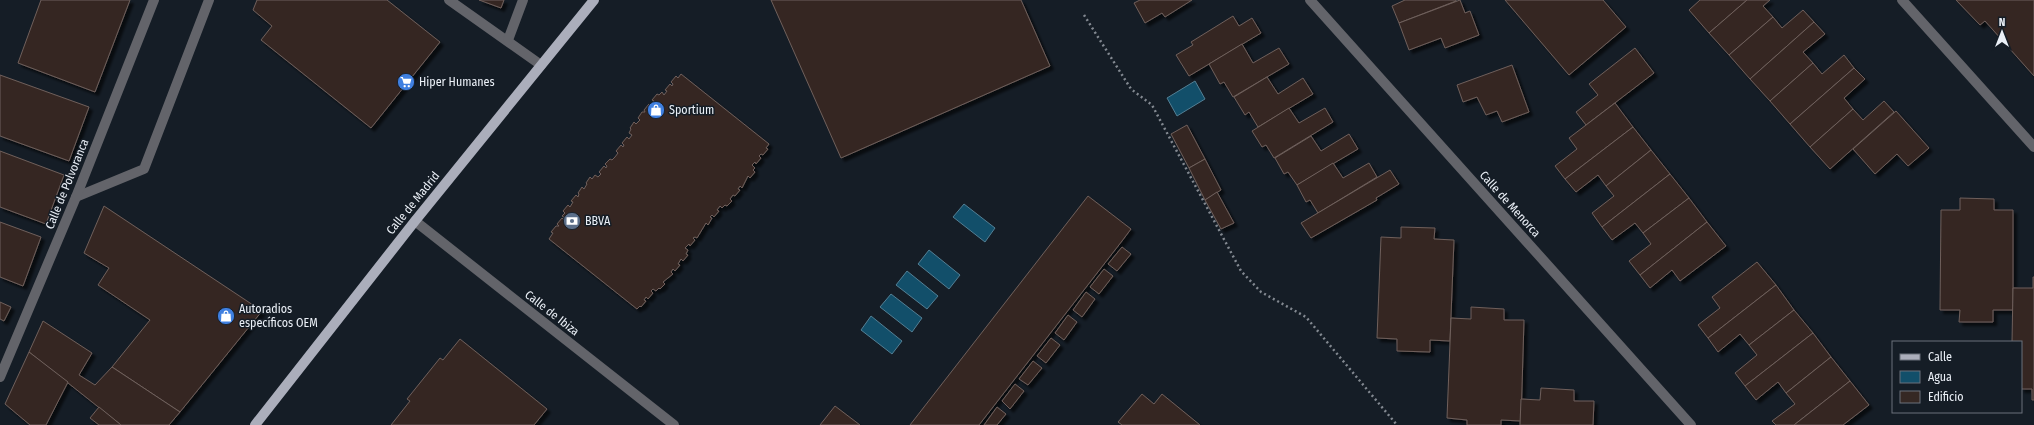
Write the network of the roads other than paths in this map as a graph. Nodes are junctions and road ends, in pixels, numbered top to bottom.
1 (154, 0) edge
2 (209, 0) edge
3 (449, 0) edge
4 (523, 0) edge
5 (594, 0) edge
6 (1310, 0) edge
7 (1902, 0) edge
8 (508, 40) junction
9 (541, 65) junction
10 (2034, 147) edge
11 (76, 197) junction
12 (415, 221) junction
13 (0, 377) edge
14 (255, 425) edge
15 (674, 425) edge
16 (1691, 425) edge

1 - 11 street, Calle de Polvoranca
2 - 11 street
3 - 8 street
4 - 8 street
5 - 9 main road, Calle de Madrid
6 - 16 street, Calle de Menorca
7 - 10 street
8 - 9 street
9 - 12 main road, Calle de Madrid
11 - 13 street, Calle de Polvoranca
12 - 14 main road, Calle de Madrid
12 - 15 street, Calle de Ibiza

